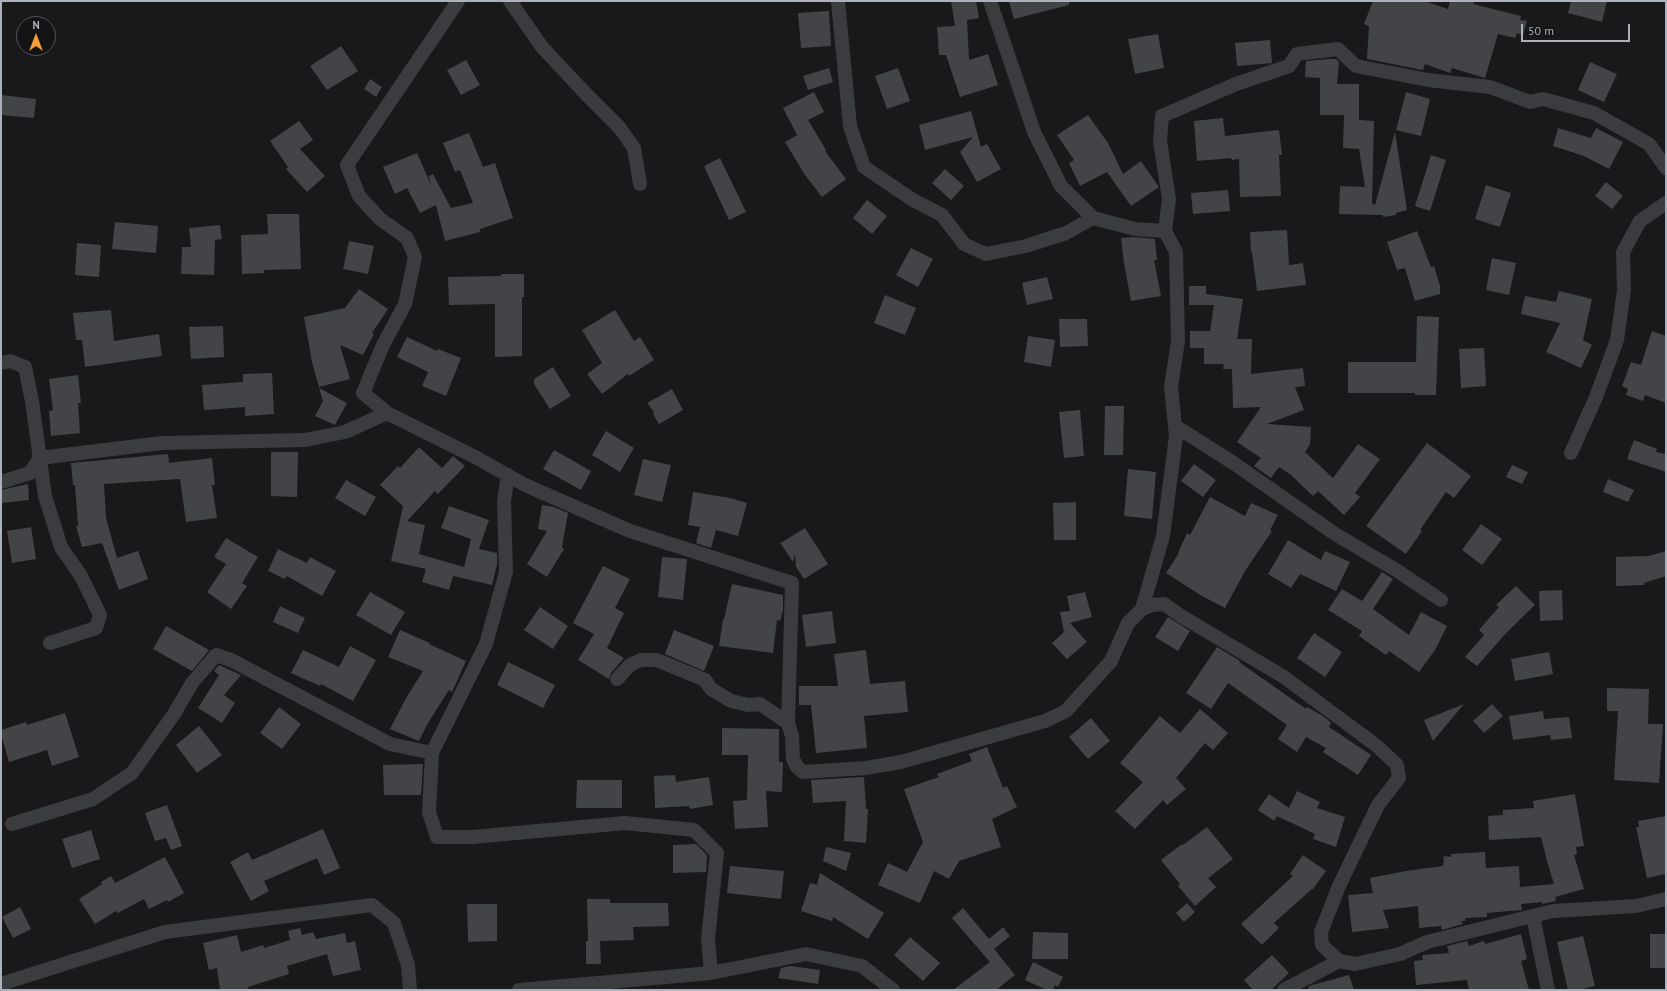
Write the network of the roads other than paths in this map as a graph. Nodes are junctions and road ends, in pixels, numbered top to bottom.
1 (458, 1) edge
2 (510, 1) edge
3 (838, 1) edge
4 (990, 1) edge
5 (1666, 168) edge
6 (640, 184) dead end
7 (1666, 203) edge
8 (1093, 218) junction
9 (1165, 231) junction
10 (1, 363) edge
11 (387, 413) junction
12 (1175, 426) junction
13 (1571, 453) dead end
14 (40, 458) junction
15 (508, 475) junction
16 (1, 482) edge
17 (1441, 600) dead end
18 (1142, 609) junction
19 (50, 644) dead end
20 (617, 679) dead end
21 (788, 723) junction
22 (432, 753) junction
23 (12, 824) dead end
24 (1666, 899) edge
25 (1533, 916) junction
26 (1339, 961) junction
27 (711, 973) junction
28 (1, 984) edge
29 (410, 990) edge
30 (519, 990) edge
31 (893, 990) edge
32 (1284, 990) edge
33 (1548, 990) edge

1 - 11 street
2 - 6 street
3 - 8 street
4 - 8 street
5 - 9 street
7 - 13 street
8 - 9 street
9 - 12 street
10 - 14 street
11 - 14 street
11 - 15 street
12 - 17 street
12 - 18 street
14 - 16 street
14 - 19 street
15 - 21 street
15 - 22 street
18 - 21 street
18 - 26 street
20 - 21 street
22 - 23 street
22 - 27 street
24 - 25 street
25 - 26 street
25 - 33 street
26 - 32 street
27 - 30 street
27 - 31 street
28 - 29 street

